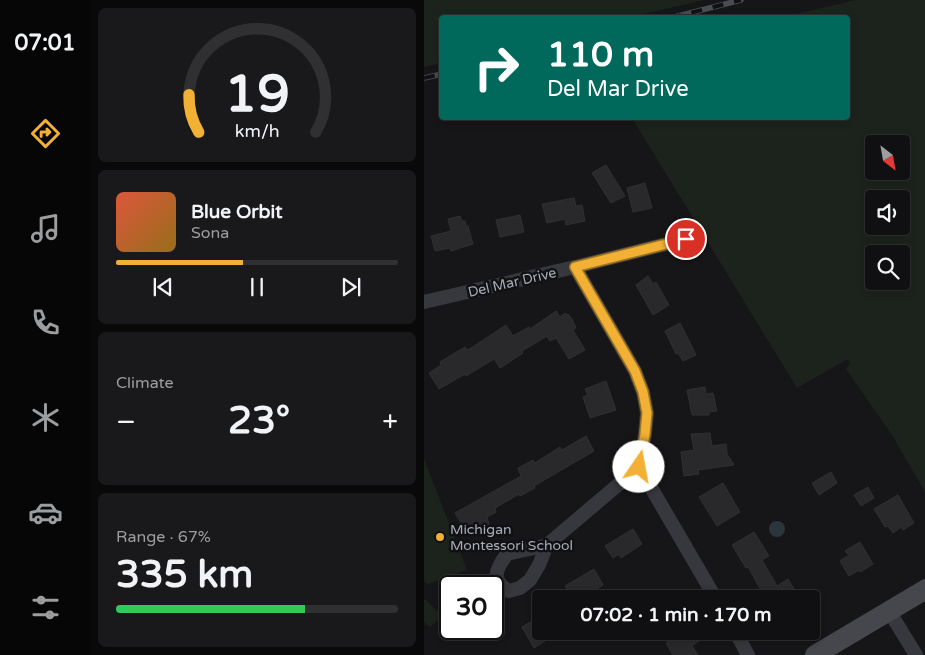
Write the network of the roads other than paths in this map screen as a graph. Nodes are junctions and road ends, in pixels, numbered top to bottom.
1 (686, 239) dead end
2 (575, 267) junction
3 (424, 302) edge
4 (639, 467) junction
5 (547, 545) dead end
6 (925, 589) edge
7 (711, 590) edge
8 (889, 611) junction
9 (740, 640) edge
10 (748, 655) edge
11 (815, 655) edge
12 (916, 655) edge

1 - 2 street, Del Mar Drive
2 - 3 street, Del Mar Drive
2 - 4 street
4 - 5 street
4 - 7 street
6 - 8 street
8 - 11 street
8 - 12 street
9 - 10 street

